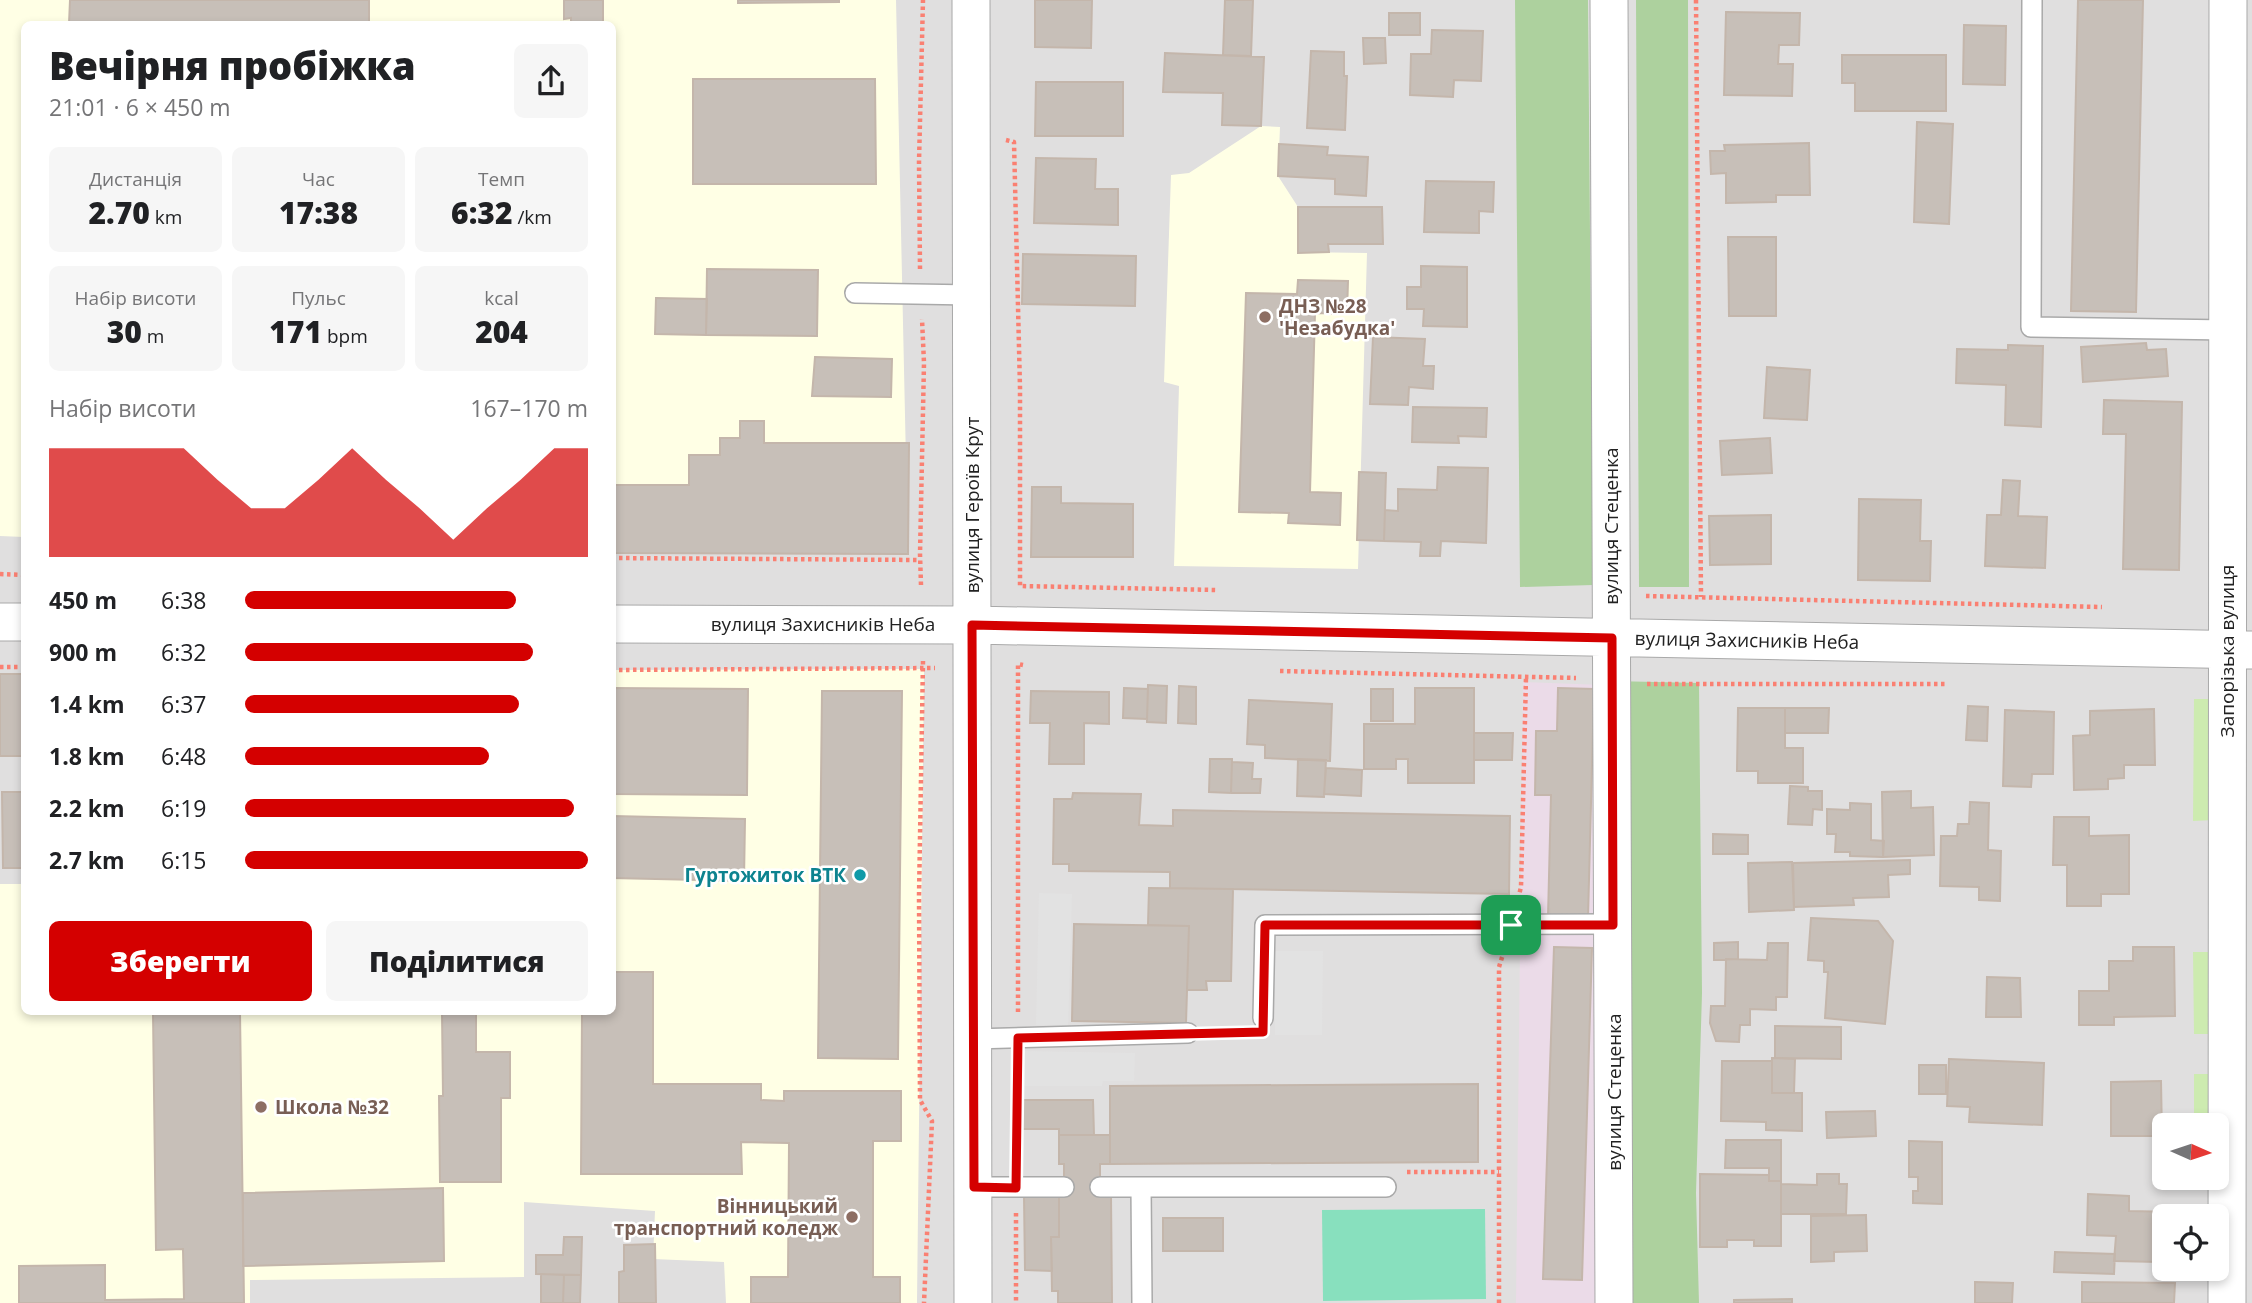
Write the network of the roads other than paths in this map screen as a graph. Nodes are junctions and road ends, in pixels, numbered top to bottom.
1 (971, 0) edge
2 (1609, 0) edge
3 (2032, 0) edge
4 (2228, 0) edge
5 (2240, 137) edge
6 (2240, 291) edge
7 (855, 293) dead end
8 (972, 295) junction
9 (2228, 330) junction
10 (0, 622) edge
11 (21, 622) edge
12 (616, 624) edge
13 (972, 625) junction
14 (1612, 638) junction
15 (2240, 650) edge
16 (1613, 925) junction
17 (1263, 1018) road end
18 (1188, 1033) road end
19 (973, 1039) junction
20 (974, 1187) junction
21 (1064, 1187) dead end
22 (1100, 1187) dead end
23 (1141, 1187) junction
24 (1386, 1187) road end
25 (2240, 1242) edge
26 (973, 1303) edge
27 (1142, 1303) edge
28 (1614, 1303) edge
29 (2227, 1303) edge

1 - 8 street, вулиця Героїв Крут
2 - 14 street, вулиця Стеценка
3 - 9 lane
4 - 5 street, Запорізька вулиця
5 - 6 street, Запорізька вулиця
6 - 9 street, Запорізька вулиця
7 - 8 lane
8 - 13 street, вулиця Героїв Крут
9 - 15 street, Запорізька вулиця
10 - 11 street
12 - 13 street, вулиця Захисників Неба
13 - 14 street, вулиця Захисників Неба
13 - 19 street, вулиця Героїв Крут
14 - 15 street, вулиця Захисників Неба
14 - 16 street, вулиця Стеценка
15 - 25 street, Запорізька вулиця
16 - 17 lane
16 - 28 street, вулиця Стеценка
18 - 19 lane
19 - 20 street, вулиця Героїв Крут
20 - 21 lane
20 - 26 street, вулиця Героїв Крут
22 - 23 lane
23 - 24 lane
23 - 27 lane
25 - 29 street, Запорізька вулиця

